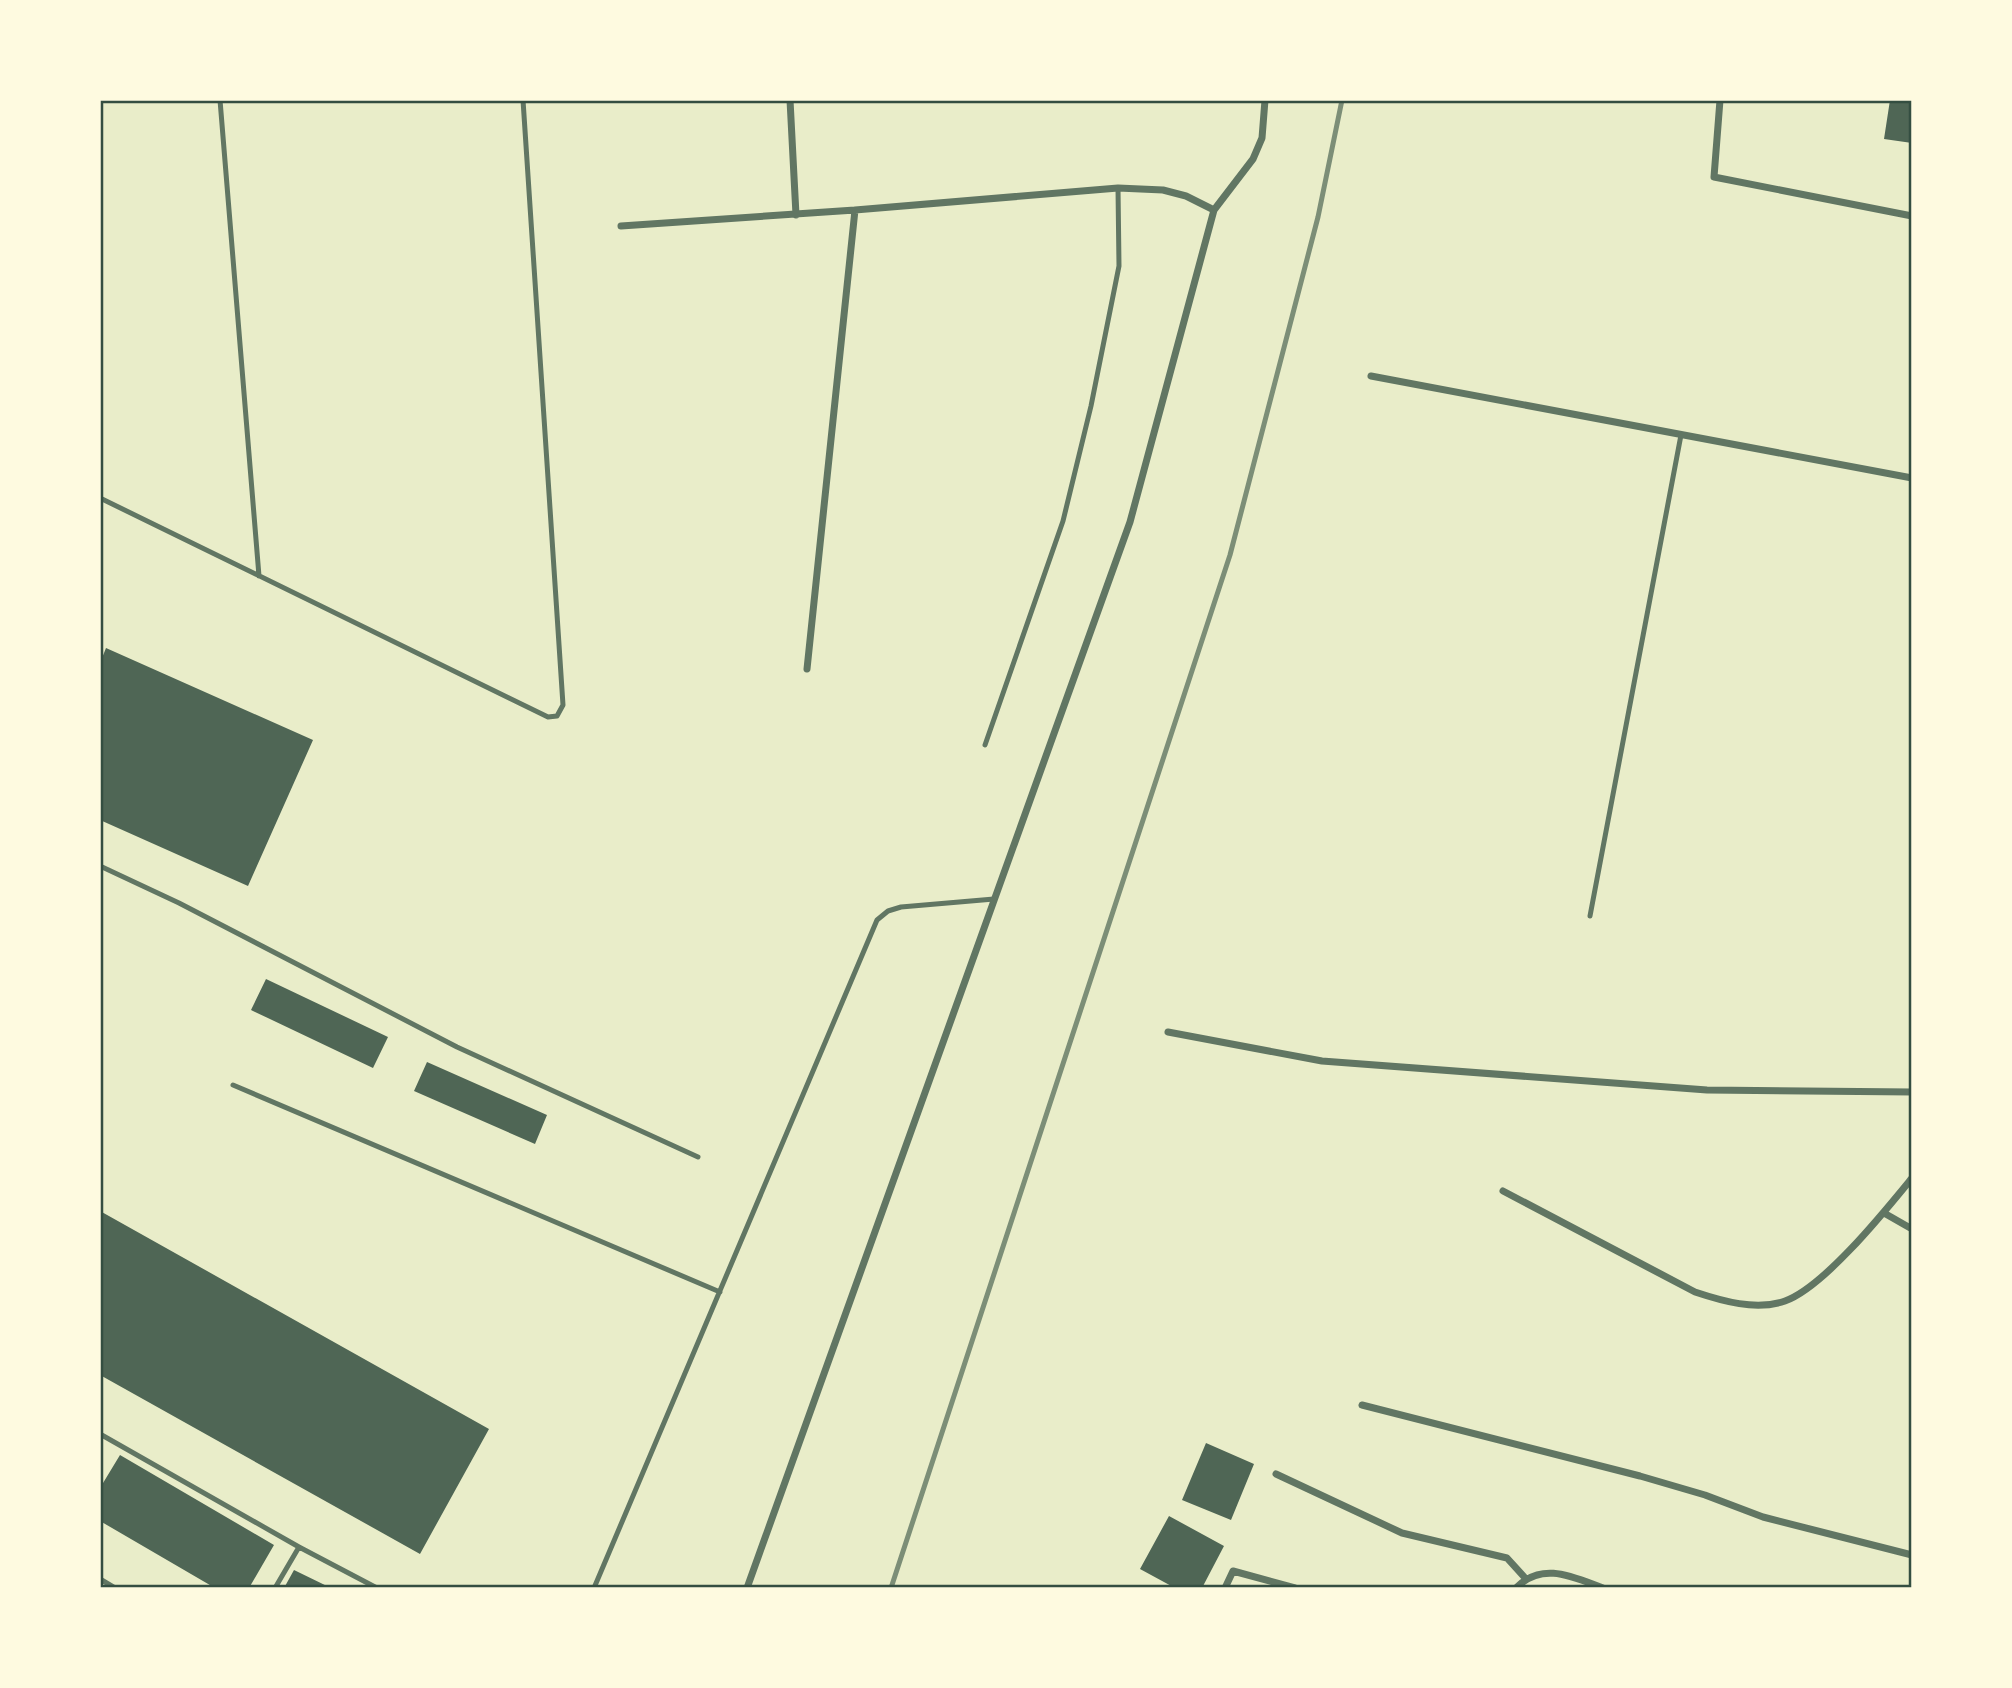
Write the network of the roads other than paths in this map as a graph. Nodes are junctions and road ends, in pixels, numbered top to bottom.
1 (220, 100) edge
2 (523, 100) edge
3 (790, 100) edge
4 (1265, 100) edge
5 (1720, 100) edge
6 (1118, 188) junction
7 (855, 210) junction
8 (1214, 210) junction
9 (796, 215) junction
10 (1912, 216) edge
11 (621, 226) dead end
12 (1371, 376) dead end
13 (1681, 435) junction
14 (1912, 478) edge
15 (100, 498) edge
16 (259, 576) junction
17 (807, 669) dead end
18 (985, 745) dead end
19 (100, 866) edge
20 (994, 899) junction
21 (1590, 916) dead end
22 (1168, 1032) dead end
23 (233, 1085) dead end
24 (1912, 1092) edge
25 (698, 1157) dead end
26 (1912, 1178) edge
27 (1503, 1191) dead end
28 (1884, 1213) junction
29 (1912, 1229) edge
30 (720, 1292) junction
31 (1362, 1405) dead end
32 (100, 1434) edge
33 (1276, 1474) dead end
34 (299, 1547) junction
35 (1912, 1555) edge
36 (100, 1579) edge
37 (1526, 1579) junction
38 (116, 1588) edge
39 (275, 1588) edge
40 (377, 1588) edge
41 (594, 1588) edge
42 (747, 1588) edge
43 (1225, 1588) edge
44 (1295, 1588) edge
45 (1516, 1588) edge
46 (1603, 1588) edge

1 - 16 lane
2 - 16 lane
3 - 9 street
4 - 8 street
5 - 10 street
6 - 7 street
6 - 8 street
6 - 18 lane
7 - 9 street
7 - 17 street
8 - 20 street
9 - 11 street
12 - 13 street
13 - 14 street
13 - 21 lane
15 - 16 lane
19 - 25 lane
20 - 30 lane
20 - 42 street
22 - 24 street
23 - 30 lane
26 - 28 street
27 - 28 street
28 - 29 street
30 - 41 lane
31 - 35 street
32 - 34 lane
33 - 37 street
34 - 39 lane
34 - 40 lane
36 - 38 lane
37 - 45 street
37 - 46 street
43 - 44 street

